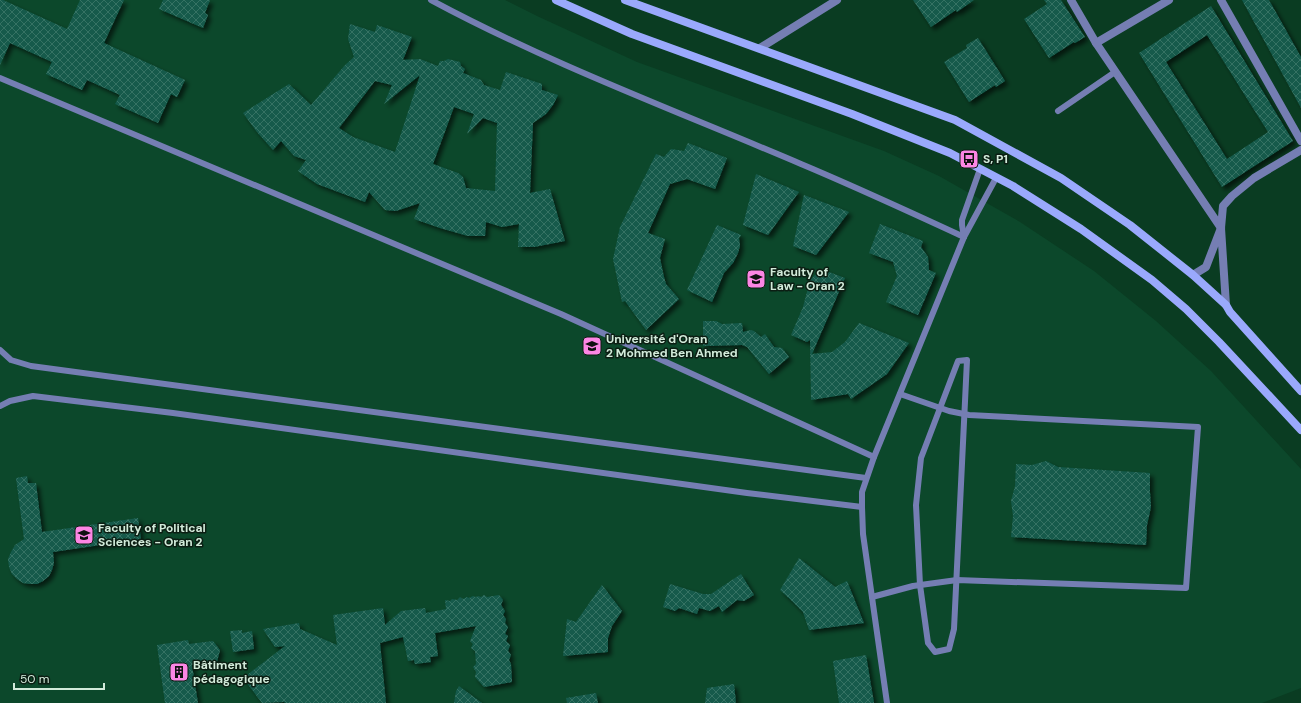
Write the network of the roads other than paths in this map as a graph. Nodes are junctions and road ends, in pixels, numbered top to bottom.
1 (431, 0) edge
2 (556, 0) edge
3 (625, 0) edge
4 (837, 0) edge
5 (1071, 0) edge
6 (1169, 0) edge
7 (1221, 0) edge
8 (1096, 43) junction
9 (760, 48) junction
10 (1115, 72) junction
11 (0, 78) edge
12 (1058, 111) dead end
13 (1301, 142) edge
14 (1301, 150) edge
15 (980, 169) junction
16 (996, 178) junction
17 (1221, 228) junction
18 (964, 236) junction
19 (1193, 275) junction
20 (1226, 305) junction
21 (0, 350) edge
22 (1301, 392) edge
23 (900, 394) junction
24 (0, 406) edge
25 (939, 408) junction
26 (965, 414) junction
27 (1301, 430) edge
28 (874, 457) junction
29 (866, 478) junction
30 (862, 507) junction
31 (956, 580) junction
32 (920, 584) junction
33 (872, 597) junction
34 (887, 703) edge

1 - 18 lane
2 - 15 main road
3 - 9 main road
4 - 9 street
5 - 8 street
6 - 8 street
7 - 13 street
8 - 10 street
9 - 19 main road
10 - 12 lane
10 - 17 street
11 - 28 lane
14 - 17 street
15 - 16 main road
15 - 18 lane
16 - 18 lane
16 - 27 main road
17 - 19 street
17 - 20 street
18 - 23 lane
19 - 20 main road
20 - 22 main road
21 - 29 lane
23 - 25 lane
23 - 28 lane
24 - 30 lane
25 - 26 lane
25 - 26 lane
25 - 32 lane
26 - 31 lane
26 - 31 lane
28 - 29 lane
29 - 30 lane
30 - 33 lane
31 - 32 lane
31 - 32 lane
32 - 33 lane
33 - 34 lane

